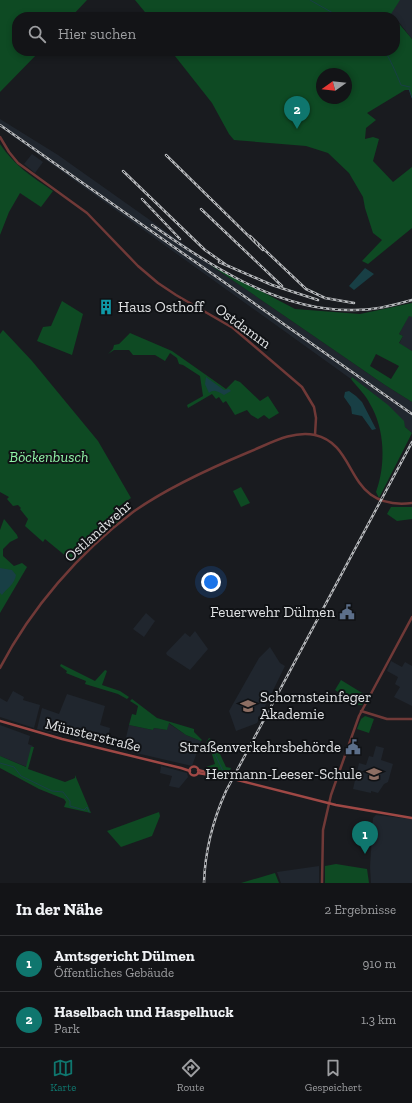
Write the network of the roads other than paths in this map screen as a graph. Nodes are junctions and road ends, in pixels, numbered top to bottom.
1 (0, 137) edge
2 (315, 435) junction
3 (412, 503) edge
4 (412, 617) edge
5 (0, 668) edge
6 (361, 711) junction
7 (412, 719) edge
8 (0, 721) edge
9 (190, 770) junction
10 (198, 772) junction
11 (328, 803) junction
12 (412, 818) edge
13 (322, 883) edge

1 - 2 street, Ostdamm
2 - 3 street
2 - 5 street, Ostlandwehr
4 - 6 street
6 - 7 street
6 - 11 street
8 - 9 main road, Münsterstraße
9 - 10 main road
9 - 10 main road
10 - 11 main road
11 - 12 main road
11 - 13 street

